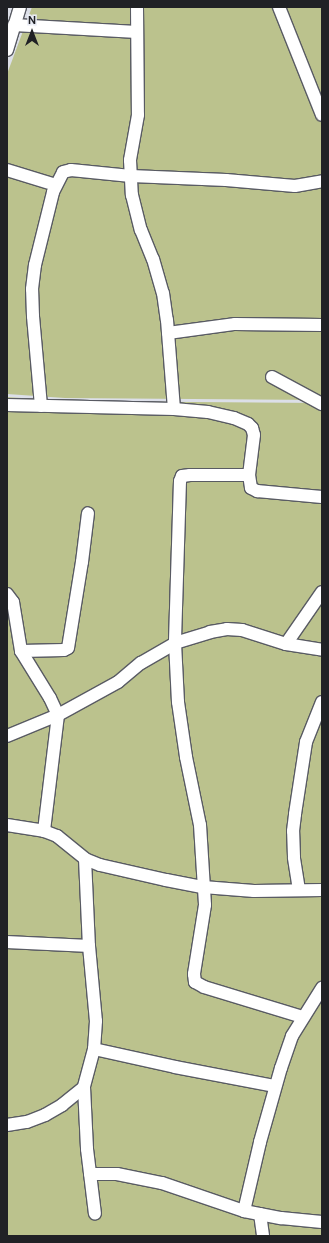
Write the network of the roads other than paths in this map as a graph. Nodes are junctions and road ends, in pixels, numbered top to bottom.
1 (20, 7) edge
2 (137, 7) edge
3 (279, 7) edge
4 (14, 25) junction
5 (137, 32) junction
6 (7, 50) edge
7 (322, 115) edge
8 (7, 170) edge
9 (131, 176) junction
10 (322, 181) edge
11 (56, 185) junction
12 (322, 325) edge
13 (168, 332) junction
14 (272, 377) dead end
15 (322, 404) edge
16 (7, 405) edge
17 (42, 406) junction
18 (174, 410) junction
19 (249, 475) junction
20 (322, 497) edge
21 (88, 513) dead end
22 (322, 592) edge
23 (7, 594) edge
24 (174, 643) junction
25 (286, 644) junction
26 (322, 650) edge
27 (21, 651) junction
28 (322, 702) edge
29 (58, 716) junction
30 (7, 736) edge
31 (7, 825) edge
32 (44, 831) junction
33 (85, 859) junction
34 (203, 887) junction
35 (299, 890) junction
36 (322, 890) edge
37 (7, 942) edge
38 (89, 946) junction
39 (322, 988) edge
40 (303, 1017) junction
41 (94, 1049) junction
42 (275, 1086) junction
43 (84, 1087) junction
44 (7, 1125) edge
45 (90, 1174) junction
46 (244, 1211) junction
47 (95, 1214) dead end
48 (260, 1214) junction
49 (322, 1222) edge
50 (262, 1236) edge

1 - 4 street
2 - 5 street
3 - 7 street
4 - 5 street
4 - 6 street
5 - 9 street
8 - 11 street
9 - 10 street
9 - 11 street
9 - 13 street
11 - 17 street
12 - 13 street
13 - 18 street
14 - 15 street
16 - 17 street
17 - 18 street
18 - 19 street
19 - 20 street
19 - 24 street
21 - 27 street
22 - 25 street
23 - 27 street
24 - 25 street
24 - 29 street
24 - 34 street
25 - 26 street
27 - 29 street
28 - 35 street
29 - 30 street
29 - 32 street
31 - 32 street
32 - 33 street
33 - 34 street
33 - 38 street
34 - 35 street
34 - 40 street
35 - 36 street
37 - 38 street
38 - 41 street
39 - 40 street
40 - 42 street
41 - 42 street
41 - 43 street
42 - 46 street
43 - 44 street
43 - 45 street
45 - 46 street
45 - 47 street
46 - 48 street
48 - 49 street
48 - 50 street

